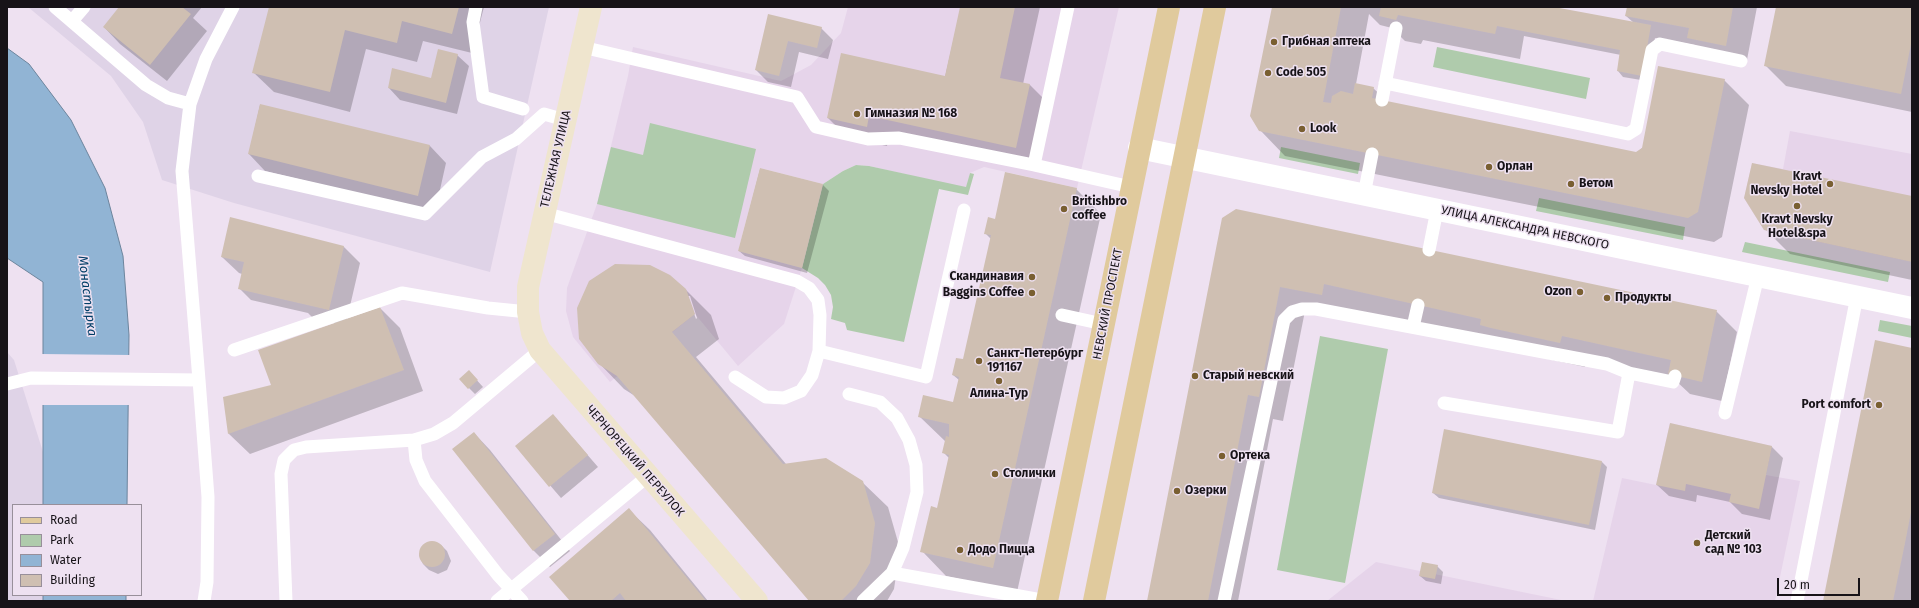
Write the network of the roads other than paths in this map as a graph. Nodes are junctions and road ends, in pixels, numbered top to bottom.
1 (55, 7) edge
2 (84, 7) edge
3 (233, 7) edge
4 (476, 7) edge
5 (591, 7) edge
6 (1068, 7) edge
7 (1168, 7) edge
8 (1215, 7) edge
9 (72, 21) junction
10 (1396, 28) dead end
11 (582, 47) junction
12 (1742, 61) dead end
13 (1386, 84) junction
14 (1382, 100) dead end
15 (190, 104) junction
16 (523, 109) dead end
17 (565, 120) junction
18 (1139, 148) junction
19 (1372, 154) dead end
20 (1184, 158) junction
21 (1034, 165) junction
22 (258, 176) dead end
23 (1131, 187) junction
24 (1364, 194) junction
25 (964, 210) dead end
26 (1437, 210) junction
27 (544, 213) junction
28 (1429, 250) dead end
29 (1758, 276) junction
30 (1857, 296) junction
31 (1418, 305) dead end
32 (1912, 308) edge
33 (528, 312) junction
34 (1062, 315) dead end
35 (1103, 324) junction
36 (1413, 327) junction
37 (234, 350) dead end
38 (540, 350) junction
39 (819, 351) junction
40 (1629, 373) junction
41 (1675, 376) dead end
42 (735, 377) dead end
43 (199, 380) junction
44 (7, 384) edge
45 (849, 394) dead end
46 (1444, 403) dead end
47 (1725, 414) dead end
48 (414, 440) junction
49 (648, 476) junction
50 (892, 573) junction
51 (511, 589) junction
52 (204, 601) edge
53 (286, 601) edge
54 (497, 601) edge
55 (522, 601) edge
56 (757, 601) edge
57 (862, 601) edge
58 (1047, 601) edge
59 (1094, 601) edge
60 (1224, 601) edge
61 (1797, 601) edge

1 - 9 lane
2 - 9 lane
3 - 15 lane
4 - 16 lane
5 - 11 street, ТЕЛЕЖНАЯ УЛИЦА
6 - 21 lane
7 - 18 main road, НЕВСКИЙ ПРОСПЕКТ
8 - 20 main road
9 - 15 lane
10 - 13 lane
11 - 17 street, ТЕЛЕЖНАЯ УЛИЦА
11 - 21 lane
12 - 13 lane
13 - 14 lane
15 - 43 lane
17 - 22 lane
17 - 27 street, ТЕЛЕЖНАЯ УЛИЦА
18 - 20 street, УЛИЦА АЛЕКСАНДРА НЕВСКОГО
18 - 23 main road, НЕВСКИЙ ПРОСПЕКТ
19 - 24 lane
20 - 24 street, УЛИЦА АЛЕКСАНДРА НЕВСКОГО
20 - 59 main road
21 - 23 lane
23 - 35 main road, НЕВСКИЙ ПРОСПЕКТ
24 - 26 street, УЛИЦА АЛЕКСАНДРА НЕВСКОГО
25 - 39 lane
26 - 28 lane
26 - 29 street, УЛИЦА АЛЕКСАНДРА НЕВСКОГО
27 - 33 street, ТЕЛЕЖНАЯ УЛИЦА
27 - 39 lane
29 - 30 street, УЛИЦА АЛЕКСАНДРА НЕВСКОГО
29 - 47 lane
30 - 32 street, УЛИЦА АЛЕКСАНДРА НЕВСКОГО
30 - 61 lane
31 - 36 lane
33 - 37 lane
33 - 38 street, ЧЕРНОРЕЦКИЙ ПЕРЕУЛОК
34 - 35 lane
35 - 58 main road, НЕВСКИЙ ПРОСПЕКТ
36 - 40 lane
36 - 60 lane
38 - 48 lane
38 - 49 street, ЧЕРНОРЕЦКИЙ ПЕРЕУЛОК
39 - 42 lane
40 - 41 lane
40 - 46 lane
43 - 44 lane
43 - 52 lane
45 - 50 lane
48 - 51 lane
48 - 53 lane
49 - 51 lane
49 - 56 street, ЧЕРНОРЕЦКИЙ ПЕРЕУЛОК
50 - 57 lane
50 - 58 lane
51 - 54 lane
51 - 55 lane

